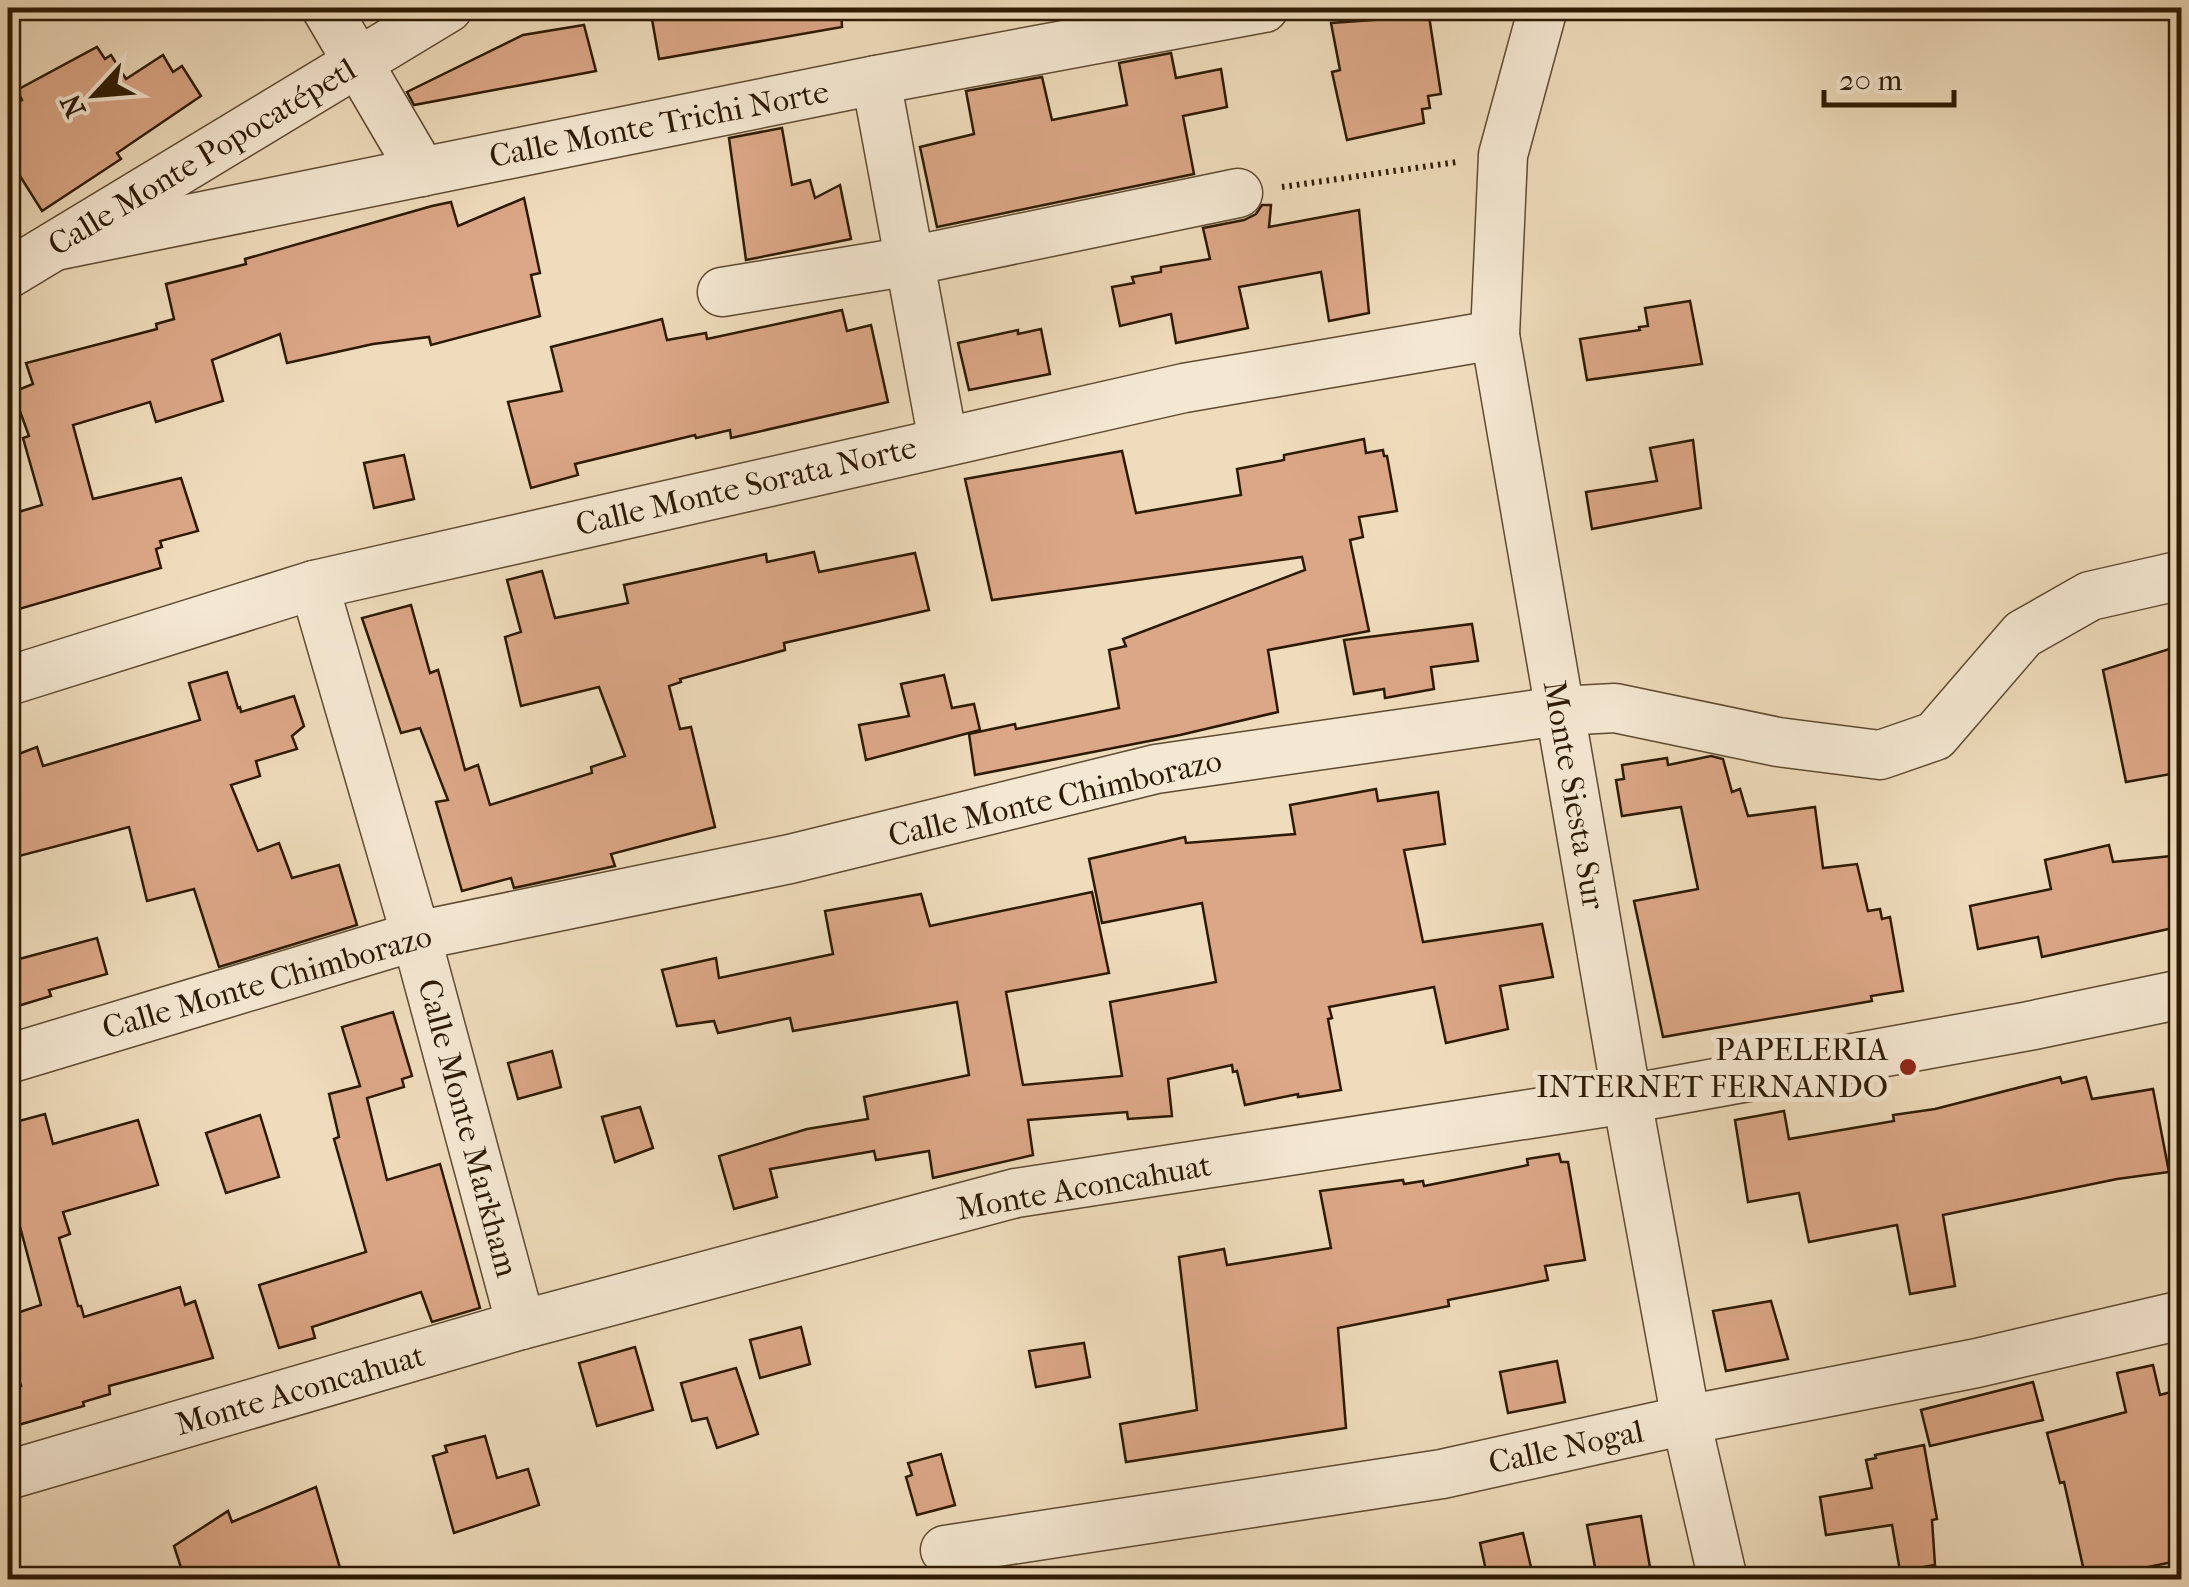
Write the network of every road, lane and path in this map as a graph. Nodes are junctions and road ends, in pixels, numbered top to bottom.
1 (326, 8) edge
2 (448, 8) edge
3 (1264, 8) edge
4 (1543, 8) edge
5 (360, 62) junction
6 (876, 80) junction
7 (1503, 156) junction
8 (422, 172) junction
9 (1238, 193) joint
10 (54, 246) junction
11 (910, 262) junction
12 (8, 274) edge
13 (722, 292) dead end
14 (1495, 335) junction
15 (943, 441) junction
16 (2182, 574) edge
17 (314, 585) junction
18 (8, 681) edge
19 (1560, 711) junction
20 (416, 936) junction
21 (2182, 994) edge
22 (8, 1060) edge
23 (1627, 1099) junction
24 (2182, 1315) edge
25 (522, 1325) junction
26 (1686, 1420) junction
27 (8, 1474) edge
28 (945, 1550) dead end
29 (1723, 1580) edge

1 - 5 street
2 - 5 street, Calle Monte Popocatépetl
3 - 6 street, Calle Monte Trichi Norte
4 - 7 street, Monte Siesta Sur
5 - 8 street
5 - 10 street, Calle Monte Popocatépetl
6 - 8 street, Calle Monte Trichi Norte
6 - 11 street
7 - 9 path
7 - 14 street, Monte Siesta Sur
8 - 10 street, Calle Monte Trichi Norte
9 - 11 street
10 - 12 street, Calle Monte Popocatépetl
11 - 13 street
11 - 15 street
14 - 15 street, Calle Monte Sorata Norte
14 - 19 street, Monte Siesta Sur
15 - 17 street, Calle Monte Sorata Norte
16 - 19 street, Calle Monte Chimborazo
17 - 18 street, Calle Monte Sorata Norte
17 - 20 street, Calle Monte Markham
19 - 20 street, Calle Monte Chimborazo
19 - 23 street, Monte Siesta Sur
20 - 22 street, Calle Monte Chimborazo
20 - 25 street, Calle Monte Markham
21 - 23 street, Monte Aconcahuat
23 - 25 street, Monte Aconcahuat
23 - 26 street, Monte Siesta Sur
24 - 26 street, Calle Nogal
25 - 27 street, Monte Aconcahuat
26 - 28 street, Calle Nogal
26 - 29 street, Monte Siesta Sur

